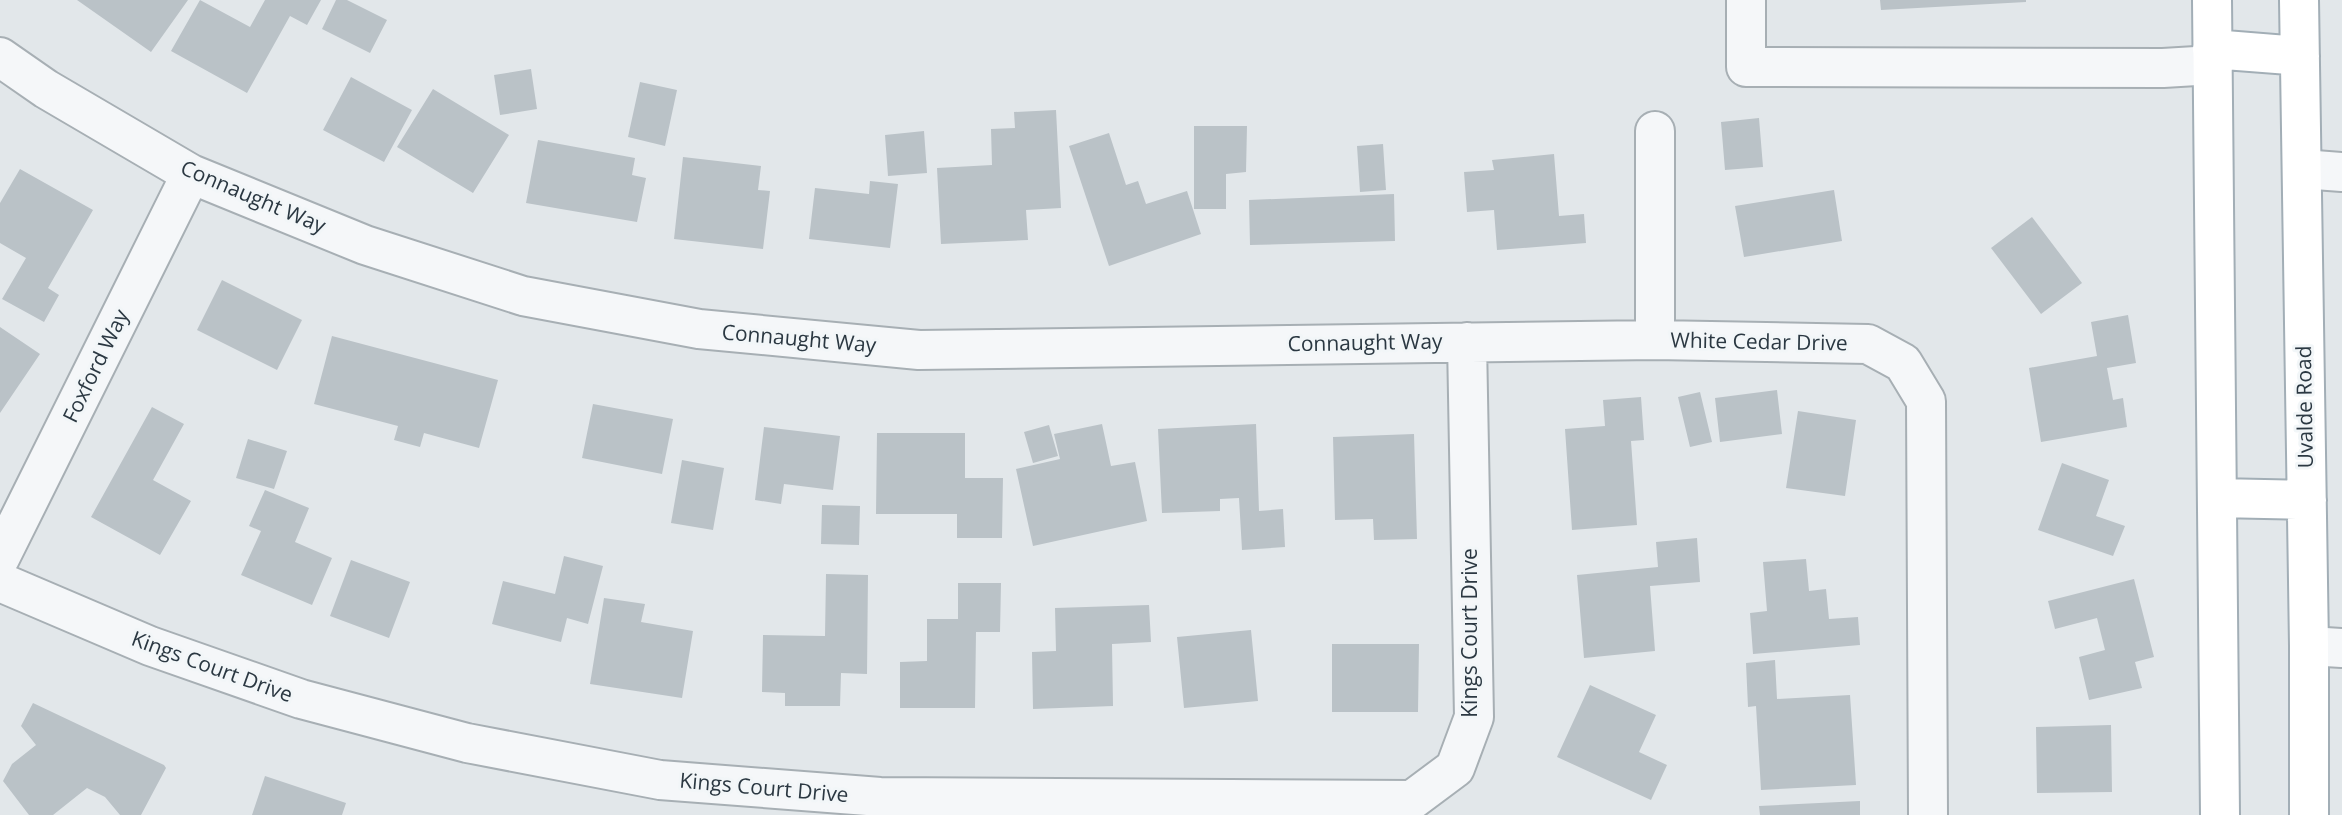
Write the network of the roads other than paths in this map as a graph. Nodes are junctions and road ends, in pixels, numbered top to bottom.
1 (1746, 0) edge
2 (2212, 0) edge
3 (2299, 0) edge
4 (2300, 55) junction
5 (0, 57) edge
6 (2212, 57) junction
7 (1655, 131) dead end
8 (2302, 169) junction
9 (2342, 173) edge
10 (191, 174) junction
11 (1656, 340) junction
12 (1467, 342) junction
13 (2217, 498) junction
14 (2307, 500) junction
15 (0, 558) edge
16 (0, 582) edge
17 (2326, 647) edge
18 (1928, 815) edge
19 (2220, 815) edge
20 (2309, 815) edge

1 - 6 street
2 - 6 main road
3 - 4 main road, Uvalde Road
4 - 6 main road
4 - 8 main road, Uvalde Road
5 - 10 street, Connaught Way
6 - 13 main road
7 - 11 street, White Cedar Drive
8 - 9 street
8 - 14 main road, Uvalde Road
10 - 12 street, Connaught Way
10 - 15 street, Foxford Way
11 - 12 street, Connaught Way
11 - 18 street, White Cedar Drive
12 - 16 street, Kings Court Drive
13 - 14 main road
13 - 19 main road
14 - 17 main road, Uvalde Road
17 - 20 main road, Uvalde Road

